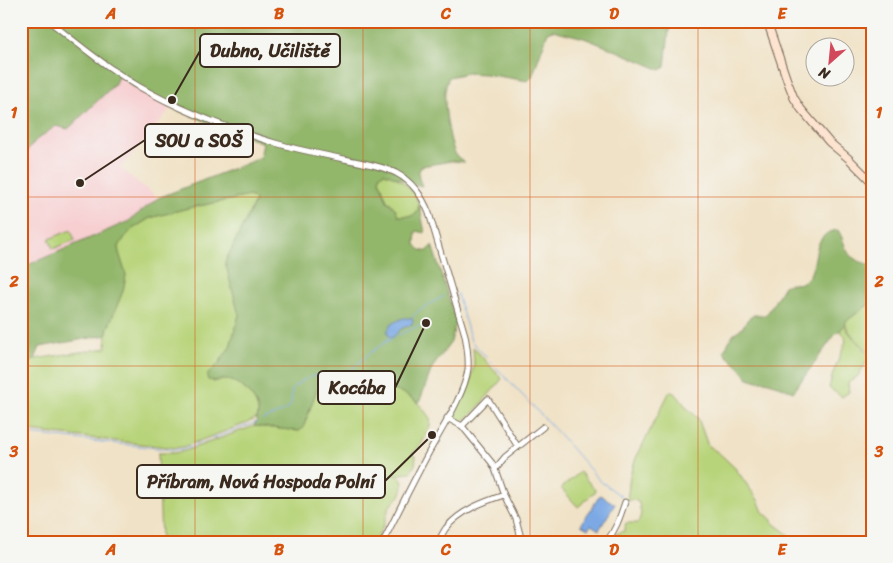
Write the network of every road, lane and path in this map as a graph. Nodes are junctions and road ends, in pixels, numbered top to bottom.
1 (49, 21) edge
2 (767, 21) edge
3 (872, 182) edge
4 (447, 418) junction
5 (462, 426) junction
6 (543, 427) dead end
7 (518, 448) junction
8 (495, 469) junction
9 (504, 496) junction
10 (625, 502) dead end
11 (383, 542) edge
12 (438, 542) edge
13 (522, 542) edge
14 (606, 542) edge

1 - 4 street
2 - 3 main road
4 - 5 street
4 - 11 street
5 - 7 street
5 - 8 street
6 - 7 street
7 - 8 street
8 - 9 street
9 - 12 street
9 - 13 street
10 - 14 street

